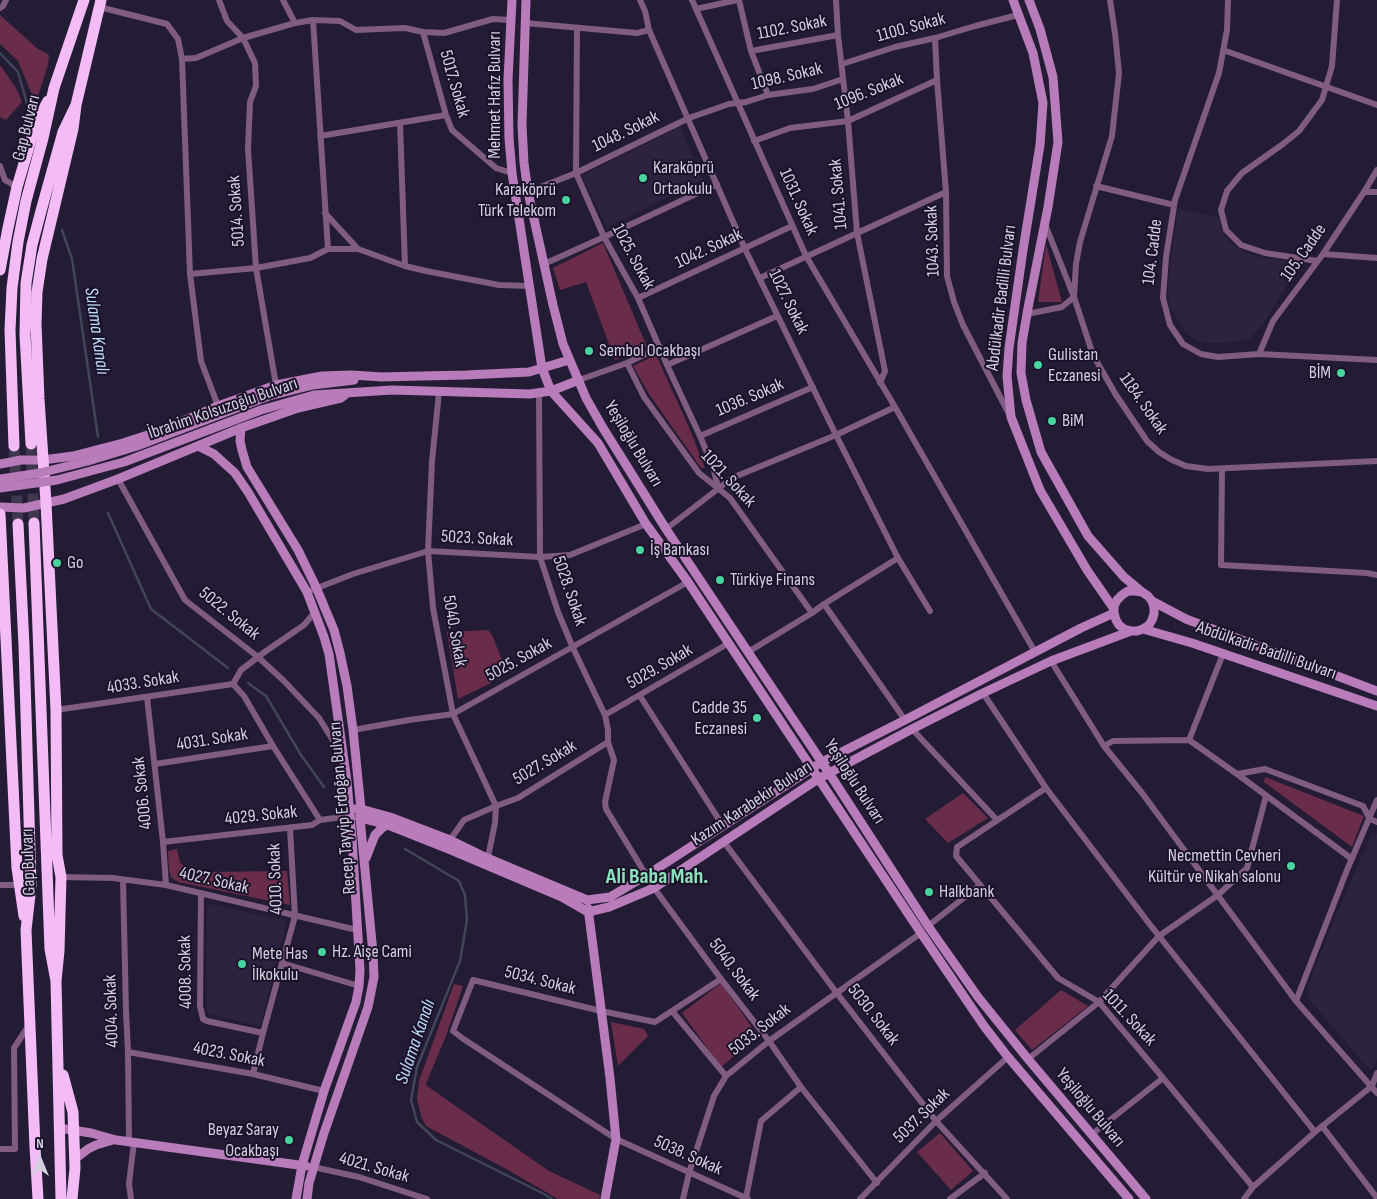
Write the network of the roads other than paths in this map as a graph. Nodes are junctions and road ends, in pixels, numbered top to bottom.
1 (6, 0) edge
2 (84, 0) edge
3 (219, 0) edge
4 (283, 0) edge
5 (512, 0) edge
6 (526, 0) edge
7 (640, 0) edge
8 (692, 0) edge
9 (738, 0) edge
10 (836, 0) edge
11 (1012, 0) edge
12 (1029, 0) edge
13 (1110, 0) edge
14 (1228, 0) edge
15 (1336, 0) edge
16 (102, 2) edge
17 (0, 8) edge
18 (696, 9) junction
19 (1018, 15) junction
20 (313, 20) junction
21 (511, 20) junction
22 (296, 23) junction
23 (525, 23) junction
24 (577, 28) junction
25 (649, 30) junction
26 (423, 32) junction
27 (838, 35) junction
28 (243, 38) junction
29 (935, 38) junction
30 (1223, 50) junction
31 (751, 51) junction
32 (182, 59) junction
33 (842, 64) junction
34 (843, 79) junction
35 (937, 80) junction
36 (1326, 87) junction
37 (54, 88) junction
38 (768, 95) junction
39 (738, 103) junction
40 (76, 104) junction
41 (1377, 105) edge
42 (446, 115) junction
43 (689, 118) junction
44 (848, 121) junction
45 (400, 122) junction
46 (320, 136) junction
47 (754, 141) junction
48 (0, 166) edge
49 (1377, 170) edge
50 (512, 173) junction
51 (576, 173) junction
52 (2, 180) edge
53 (717, 184) junction
54 (1096, 186) junction
55 (17, 187) junction
56 (528, 192) junction
57 (946, 192) junction
58 (1364, 192) junction
59 (1377, 192) edge
60 (1174, 205) junction
61 (325, 213) junction
62 (1045, 223) junction
63 (792, 226) junction
64 (857, 233) junction
65 (604, 237) junction
66 (328, 249) junction
67 (358, 249) junction
68 (745, 249) junction
69 (1323, 254) junction
70 (806, 256) junction
71 (1377, 258) edge
72 (1317, 261) junction
73 (544, 264) junction
74 (405, 266) junction
75 (256, 268) junction
76 (0, 270) edge
77 (190, 274) junction
78 (760, 278) junction
79 (530, 286) junction
80 (1074, 297) junction
81 (638, 298) junction
82 (1027, 314) junction
83 (777, 316) junction
84 (660, 347) junction
85 (1259, 354) junction
86 (569, 360) junction
87 (1377, 360) edge
88 (627, 363) junction
89 (667, 366) junction
90 (542, 368) junction
91 (383, 376) junction
92 (579, 380) junction
93 (880, 383) junction
94 (276, 385) junction
95 (813, 387) junction
96 (551, 391) junction
97 (350, 392) junction
98 (439, 392) junction
99 (540, 393) junction
100 (218, 406) junction
101 (895, 407) junction
102 (1011, 417) junction
103 (241, 428) junction
104 (836, 435) junction
105 (700, 436) junction
106 (31, 444) tunnel mouth
107 (14, 446) tunnel mouth
108 (198, 446) junction
109 (43, 460) junction
110 (1377, 461) edge
111 (0, 464) edge
112 (1222, 469) junction
113 (0, 479) edge
114 (118, 479) junction
115 (0, 488) edge
116 (718, 488) junction
117 (46, 503) junction
118 (0, 507) edge
119 (0, 514) edge
120 (34, 523) tunnel mouth
121 (18, 524) tunnel mouth
122 (646, 524) junction
123 (666, 529) junction
124 (428, 551) junction
125 (540, 557) junction
126 (898, 558) junction
127 (1377, 574) edge
128 (688, 582) junction
129 (316, 587) junction
130 (307, 592) junction
131 (1142, 592) junction
132 (1152, 601) junction
133 (824, 604) junction
134 (930, 611) dead end
135 (1114, 611) junction
136 (315, 612) junction
137 (812, 613) junction
138 (1143, 629) junction
139 (1131, 631) junction
140 (729, 643) junction
141 (573, 648) junction
142 (748, 652) junction
143 (1035, 652) junction
144 (1223, 654) junction
145 (258, 657) junction
146 (1051, 661) junction
147 (234, 684) junction
148 (1377, 691) edge
149 (983, 693) junction
150 (640, 696) junction
151 (147, 697) junction
152 (1377, 706) edge
153 (56, 710) junction
154 (453, 714) junction
155 (605, 716) junction
156 (906, 720) junction
157 (912, 729) junction
158 (353, 730) junction
159 (1189, 740) junction
160 (608, 742) junction
161 (273, 746) junction
162 (1104, 746) junction
163 (343, 756) junction
164 (614, 760) joint
165 (822, 762) junction
166 (155, 764) junction
167 (811, 769) junction
168 (829, 773) junction
169 (1237, 774) junction
170 (818, 779) junction
171 (1046, 788) junction
172 (1266, 796) junction
173 (1377, 800) edge
174 (496, 806) junction
175 (350, 813) junction
176 (360, 813) junction
177 (1370, 819) junction
178 (320, 820) junction
179 (997, 820) junction
180 (1377, 822) edge
181 (388, 825) junction
182 (723, 826) junction
183 (290, 828) junction
184 (450, 840) junction
185 (163, 842) junction
186 (724, 842) junction
187 (1352, 860) junction
188 (487, 862) junction
189 (365, 863) junction
190 (647, 875) junction
191 (61, 877) junction
192 (123, 880) junction
193 (0, 885) edge
194 (18, 885) junction
195 (166, 885) junction
196 (980, 885) junction
197 (654, 888) junction
198 (201, 893) junction
199 (1218, 895) junction
200 (587, 900) junction
201 (588, 912) junction
202 (295, 916) junction
203 (928, 926) junction
204 (26, 930) junction
205 (357, 930) junction
206 (921, 933) junction
207 (1159, 936) junction
208 (282, 963) junction
209 (721, 979) junction
210 (473, 980) joint
211 (56, 981) junction
212 (359, 986) junction
213 (836, 992) junction
214 (1296, 1001) junction
215 (1099, 1002) junction
216 (601, 1011) junction
217 (672, 1011) junction
218 (30, 1024) junction
219 (263, 1033) junction
220 (768, 1041) junction
221 (128, 1052) junction
222 (1008, 1057) junction
223 (58, 1058) junction
224 (1028, 1059) junction
225 (1377, 1073) edge
226 (253, 1074) junction
227 (726, 1076) junction
228 (1163, 1078) junction
229 (1372, 1086) junction
230 (801, 1087) junction
231 (324, 1091) junction
232 (1377, 1093) edge
233 (936, 1121) junction
234 (1322, 1126) junction
235 (59, 1128) junction
236 (73, 1130) junction
237 (1315, 1132) junction
238 (1091, 1135) junction
239 (616, 1139) junction
240 (116, 1140) junction
241 (132, 1141) junction
242 (0, 1149) edge
243 (74, 1159) junction
244 (302, 1165) junction
245 (313, 1167) junction
246 (689, 1173) junction
247 (985, 1173) junction
248 (877, 1182) junction
249 (1253, 1187) junction
250 (1246, 1196) edge
251 (747, 1198) edge
252 (1377, 1198) edge
253 (38, 1199) edge
254 (61, 1199) edge
255 (72, 1199) edge
256 (131, 1199) edge
257 (296, 1199) edge
258 (307, 1199) edge
259 (427, 1199) edge
260 (605, 1199) edge
261 (683, 1199) edge
262 (860, 1199) edge
263 (950, 1199) edge
264 (1007, 1199) edge
265 (1129, 1199) edge
266 (1146, 1199) edge
267 (1237, 1199) edge

1 - 17 street
2 - 37 highway, Gap Bulvarı
3 - 28 street, 5014. Sokak
4 - 22 street
5 - 21 main road, Mehmet Hafız Bulvarı
6 - 23 main road, Mehmet Hafız Bulvarı
7 - 25 street, 1027. Sokak
8 - 18 street, 1031. Sokak
9 - 18 street
9 - 31 street
10 - 27 street, 1041. Sokak
11 - 19 main road, Abdülkadir Badilli Bulvarı
12 - 62 main road, Abdülkadir Badilli Bulvarı
13 - 54 street
14 - 30 street, 104. Cadde
15 - 36 street
16 - 32 street
16 - 40 highway, Gap Bulvarı
18 - 39 street, 1031. Sokak
19 - 29 street, 1100. Sokak
19 - 102 main road, Abdülkadir Badilli Bulvarı
20 - 22 street
20 - 26 street
20 - 46 street
21 - 26 street
21 - 50 main road, Mehmet Hafız Bulvarı
22 - 28 street
23 - 24 street
23 - 56 main road, Mehmet Hafız Bulvarı
24 - 25 street
24 - 51 street, 1025. Sokak
25 - 43 street, 1027. Sokak
26 - 42 street, 5017. Sokak
27 - 31 street, 1102. Sokak
27 - 33 street, 1041. Sokak
28 - 32 street
28 - 75 street, 5014. Sokak
29 - 33 street, 1100. Sokak
29 - 35 street, 1043. Sokak
30 - 36 street
30 - 60 street, 104. Cadde
31 - 38 street
32 - 77 street
33 - 34 street, 1041. Sokak
34 - 38 street, 1098. Sokak
34 - 44 street, 1041. Sokak
35 - 44 street, 1096. Sokak
35 - 57 street, 1043. Sokak
36 - 41 street
36 - 72 street
37 - 55 highway
37 - 107 highway, Gap Bulvarı
38 - 39 street, 1098. Sokak
39 - 43 street, 1048. Sokak
39 - 47 street, 1031. Sokak
40 - 106 highway, Gap Bulvarı
40 - 109 highway
42 - 45 street
42 - 50 street, 5017. Sokak
43 - 51 street, 1048. Sokak
43 - 53 street, 1027. Sokak
44 - 47 street, 1096. Sokak
44 - 64 street, 1041. Sokak
45 - 46 street
45 - 74 street
46 - 61 street
47 - 63 street, 1031. Sokak
48 - 52 street
49 - 58 street, 105. Cadde
50 - 79 main road, Mehmet Hafız Bulvarı
51 - 56 street, 1048. Sokak
51 - 65 street, 1025. Sokak
52 - 55 street
53 - 65 street
53 - 68 street, 1027. Sokak
54 - 60 street
54 - 80 street
55 - 76 highway
56 - 73 main road, Mehmet Hafız Bulvarı
57 - 64 street
57 - 102 street, 1043. Sokak
58 - 59 street
58 - 69 street, 105. Cadde
60 - 85 street, 104. Cadde
61 - 66 street
61 - 67 street
62 - 80 street, 1184. Sokak
62 - 82 main road, Abdülkadir Badilli Bulvarı
63 - 68 street, 1042. Sokak
63 - 70 street, 1031. Sokak
64 - 70 street
64 - 93 street, 1041. Sokak
65 - 73 street
65 - 81 street, 1025. Sokak
66 - 67 street
66 - 75 street
67 - 74 street
68 - 78 street, 1027. Sokak
68 - 81 street, 1042. Sokak
69 - 71 street
69 - 72 street, 105. Cadde
70 - 78 street
70 - 93 street, 1031. Sokak
72 - 85 street, 105. Cadde
73 - 86 main road, Mehmet Hafız Bulvarı
74 - 79 street
75 - 77 street
75 - 94 street, 5014. Sokak
77 - 100 street
78 - 83 street, 1027. Sokak
79 - 90 main road, Mehmet Hafız Bulvarı
80 - 82 street
80 - 112 street, 1184. Sokak
81 - 84 street, 1025. Sokak
82 - 131 main road, Abdülkadir Badilli Bulvarı
83 - 89 street
83 - 95 street, 1027. Sokak
84 - 88 street
84 - 89 street, 1025. Sokak
85 - 87 street, 104. Cadde
86 - 90 main road, İbrahim Kolsuzoğlu Bulvarı
86 - 92 main road, Yeşiloğlu Bulvarı
88 - 92 street
88 - 116 street, 1021. Sokak
89 - 105 street, 1025. Sokak
90 - 91 main road, İbrahim Kolsuzoğlu Bulvarı
90 - 96 main road, Yeşiloğlu Bulvarı
91 - 94 main road
91 - 113 main road, İbrahim Kolsuzoğlu Bulvarı, bridge
92 - 96 main road, İbrahim Kolsuzoğlu Bulvarı
92 - 123 main road, Yeşiloğlu Bulvarı
93 - 101 street, 1031. Sokak
94 - 100 main road
95 - 104 street, 1027. Sokak
95 - 105 street, 1036. Sokak
96 - 99 main road, İbrahim Kolsuzoğlu Bulvarı
96 - 122 main road, Yeşiloğlu Bulvarı
97 - 98 main road, İbrahim Kolsuzoğlu Bulvarı
97 - 103 main road
97 - 115 main road, İbrahim Kolsuzoğlu Bulvarı, bridge
98 - 99 main road, İbrahim Kolsuzoğlu Bulvarı
98 - 124 street, 5040. Sokak
99 - 125 street, 5028. Sokak
100 - 109 main road
101 - 104 street
101 - 143 street, 1031. Sokak
102 - 135 main road, Abdülkadir Badilli Bulvarı
103 - 108 main road
103 - 129 main road, Recep Tayyip Erdoğan Bulvarı
104 - 116 street
104 - 126 street, 1027. Sokak
105 - 116 street, 1025. Sokak
108 - 114 main road
108 - 130 main road, Recep Tayyip Erdoğan Bulvarı
109 - 111 main road
109 - 117 highway
110 - 112 street, 1184. Sokak
112 - 127 street
114 - 117 main road
114 - 145 street, 5022. Sokak
116 - 123 street
116 - 137 street, 1021. Sokak
117 - 118 main road
117 - 153 highway
119 - 194 highway
120 - 211 highway, Gap Bulvarı
121 - 204 highway, Gap Bulvarı
122 - 125 street, 5023. Sokak
122 - 128 main road, Yeşiloğlu Bulvarı
123 - 142 main road, Yeşiloğlu Bulvarı
124 - 125 street, 5023. Sokak
124 - 129 street, 5023. Sokak
124 - 154 street, 5040. Sokak
125 - 141 street, 5028. Sokak
126 - 133 street
126 - 134 street, 1027. Sokak
128 - 140 main road, Yeşiloğlu Bulvarı
128 - 141 street, 5025. Sokak
129 - 130 street, 5023. Sokak
129 - 158 main road, Recep Tayyip Erdoğan Bulvarı
130 - 136 main road, Recep Tayyip Erdoğan Bulvarı
131 - 132 main road
131 - 135 main road
132 - 138 main road
132 - 148 main road, Abdülkadir Badilli Bulvarı
133 - 137 street
133 - 156 street
135 - 139 main road
135 - 143 main road, Kazım Karabekir Bulvarı
136 - 145 street
136 - 163 main road, Recep Tayyip Erdoğan Bulvarı
137 - 142 street
138 - 139 main road
138 - 144 main road, Abdülkadir Badilli Bulvarı
139 - 146 main road, Kazım Karabekir Bulvarı
140 - 150 street, 5029. Sokak
140 - 167 main road, Yeşiloğlu Bulvarı
141 - 154 street, 5025. Sokak
141 - 155 street, 5028. Sokak
142 - 165 main road, Yeşiloğlu Bulvarı
143 - 156 main road, Kazım Karabekir Bulvarı
144 - 152 main road, Abdülkadir Badilli Bulvarı
144 - 159 street
145 - 147 street
145 - 163 street, 5022. Sokak
146 - 149 main road, Kazım Karabekir Bulvarı
146 - 162 street
147 - 151 street, 4033. Sokak
147 - 161 street
149 - 157 main road, Kazım Karabekir Bulvarı
149 - 171 street
150 - 155 street, 5029. Sokak
150 - 182 street
151 - 153 street, 4033. Sokak
151 - 166 street, 4006. Sokak
153 - 191 highway
154 - 158 street, 5025. Sokak
154 - 174 street, 5040. Sokak
155 - 160 street, 5028. Sokak
156 - 165 main road, Kazım Karabekir Bulvarı
157 - 168 main road, Kazım Karabekir Bulvarı
157 - 179 street
158 - 176 main road, Recep Tayyip Erdoğan Bulvarı
159 - 162 street
159 - 169 street
160 - 164 street, 5028. Sokak
160 - 174 street, 5027. Sokak
161 - 166 street, 4031. Sokak
161 - 178 street
162 - 199 street
163 - 175 main road, Recep Tayyip Erdoğan Bulvarı
164 - 190 street, 5040. Sokak
165 - 167 main road, Kazım Karabekir Bulvarı
165 - 168 main road, Yeşiloğlu Bulvarı
166 - 185 street, 4006. Sokak
167 - 170 main road, Yeşiloğlu Bulvarı
167 - 182 main road, Kazım Karabekir Bulvarı
168 - 170 main road, Kazım Karabekir Bulvarı
168 - 203 main road, Yeşiloğlu Bulvarı
169 - 172 street
169 - 177 street
170 - 186 main road, Kazım Karabekir Bulvarı
170 - 206 main road, Yeşiloğlu Bulvarı
171 - 179 street
171 - 207 street
172 - 187 street
172 - 199 street
173 - 177 street
174 - 184 street, 5027. Sokak
174 - 188 street
175 - 176 main road, Kazım Karabekir Bulvarı
175 - 178 street, 4029. Sokak
175 - 205 main road, Recep Tayyip Erdoğan Bulvarı
176 - 181 main road, Kazım Karabekir Bulvarı
176 - 184 main road, Kazım Karabekir Bulvarı
176 - 189 main road, Recep Tayyip Erdoğan Bulvarı
177 - 180 street
177 - 187 street
178 - 183 street, 4029. Sokak
179 - 196 street, 1011. Sokak
181 - 188 main road, Kazım Karabekir Bulvarı
181 - 189 main road
182 - 190 main road, Kazım Karabekir Bulvarı
183 - 185 street, 4029. Sokak
183 - 202 street, 4010. Sokak
184 - 188 main road, Kazım Karabekir Bulvarı
185 - 195 street, 4006. Sokak
186 - 197 main road, Kazım Karabekir Bulvarı
186 - 213 street, 5030. Sokak
187 - 214 street
188 - 200 main road, Kazım Karabekir Bulvarı
188 - 201 main road, Kazım Karabekir Bulvarı
189 - 245 main road, Recep Tayyip Erdoğan Bulvarı
190 - 197 street, 5040. Sokak
190 - 200 main road, Kazım Karabekir Bulvarı
191 - 192 street, 4027. Sokak
191 - 211 highway
192 - 195 street, 4027. Sokak
192 - 221 street, 4004. Sokak
193 - 194 street
194 - 204 highway
195 - 198 street, 4027. Sokak
196 - 203 street
196 - 215 street, 1011. Sokak
197 - 201 main road, Kazım Karabekir Bulvarı
197 - 209 street, 5040. Sokak
198 - 202 street, 4027. Sokak
198 - 219 street, 4008. Sokak
199 - 207 street
199 - 214 street
200 - 201 main road
201 - 216 main road
202 - 205 street, 4027. Sokak
202 - 208 street, 4010. Sokak
203 - 224 main road, Yeşiloğlu Bulvarı
204 - 218 highway, Gap Bulvarı
205 - 212 main road, Recep Tayyip Erdoğan Bulvarı
206 - 213 street, 5033. Sokak
206 - 222 main road, Yeşiloğlu Bulvarı
207 - 215 street
207 - 237 street
208 - 212 street
208 - 219 street, 4010. Sokak
209 - 217 street, 5034. Sokak
209 - 220 street, 5040. Sokak
210 - 216 street, 5034. Sokak
210 - 239 street, 5038. Sokak
211 - 223 highway, Gap Bulvarı
212 - 231 main road, Recep Tayyip Erdoğan Bulvarı
213 - 220 street, 5033. Sokak
213 - 233 street, 5030. Sokak
214 - 229 street
215 - 224 street
215 - 228 street, 1011. Sokak
216 - 217 street, 5034. Sokak
216 - 239 main road
217 - 227 street
218 - 242 street
218 - 253 highway, Gap Bulvarı
219 - 226 street, 4010. Sokak
220 - 227 street, 5033. Sokak
220 - 230 street, 5040. Sokak
221 - 226 street, 4023. Sokak
221 - 241 street, 4004. Sokak
222 - 233 street, 5037. Sokak
222 - 265 main road, Yeşiloğlu Bulvarı
223 - 235 highway, Gap Bulvarı
223 - 236 highway
224 - 238 main road, Yeşiloğlu Bulvarı
225 - 229 street
226 - 231 street, 4023. Sokak
227 - 246 street, 5033. Sokak
228 - 238 street
228 - 249 street, 1011. Sokak
229 - 232 street
229 - 234 street
230 - 248 street, 5040. Sokak
230 - 251 street
231 - 244 main road, Recep Tayyip Erdoğan Bulvarı
233 - 247 street, 5030. Sokak
233 - 248 street, 5037. Sokak
234 - 237 street
234 - 252 street
235 - 236 main road
235 - 254 highway, Gap Bulvarı
236 - 240 main road
236 - 243 highway
237 - 249 street
238 - 266 main road, Yeşiloğlu Bulvarı
239 - 246 street, 5038. Sokak
239 - 260 main road
240 - 241 main road
240 - 243 main road
241 - 244 main road
241 - 256 street, 4004. Sokak
243 - 255 highway
244 - 245 main road
244 - 257 main road, Recep Tayyip Erdoğan Bulvarı
245 - 258 main road, Recep Tayyip Erdoğan Bulvarı
245 - 259 street, 4021. Sokak
246 - 251 street, 5038. Sokak
246 - 261 street, 5033. Sokak
247 - 263 street
247 - 264 street, 5030. Sokak
248 - 262 street, 5037. Sokak
249 - 250 street
250 - 267 street

